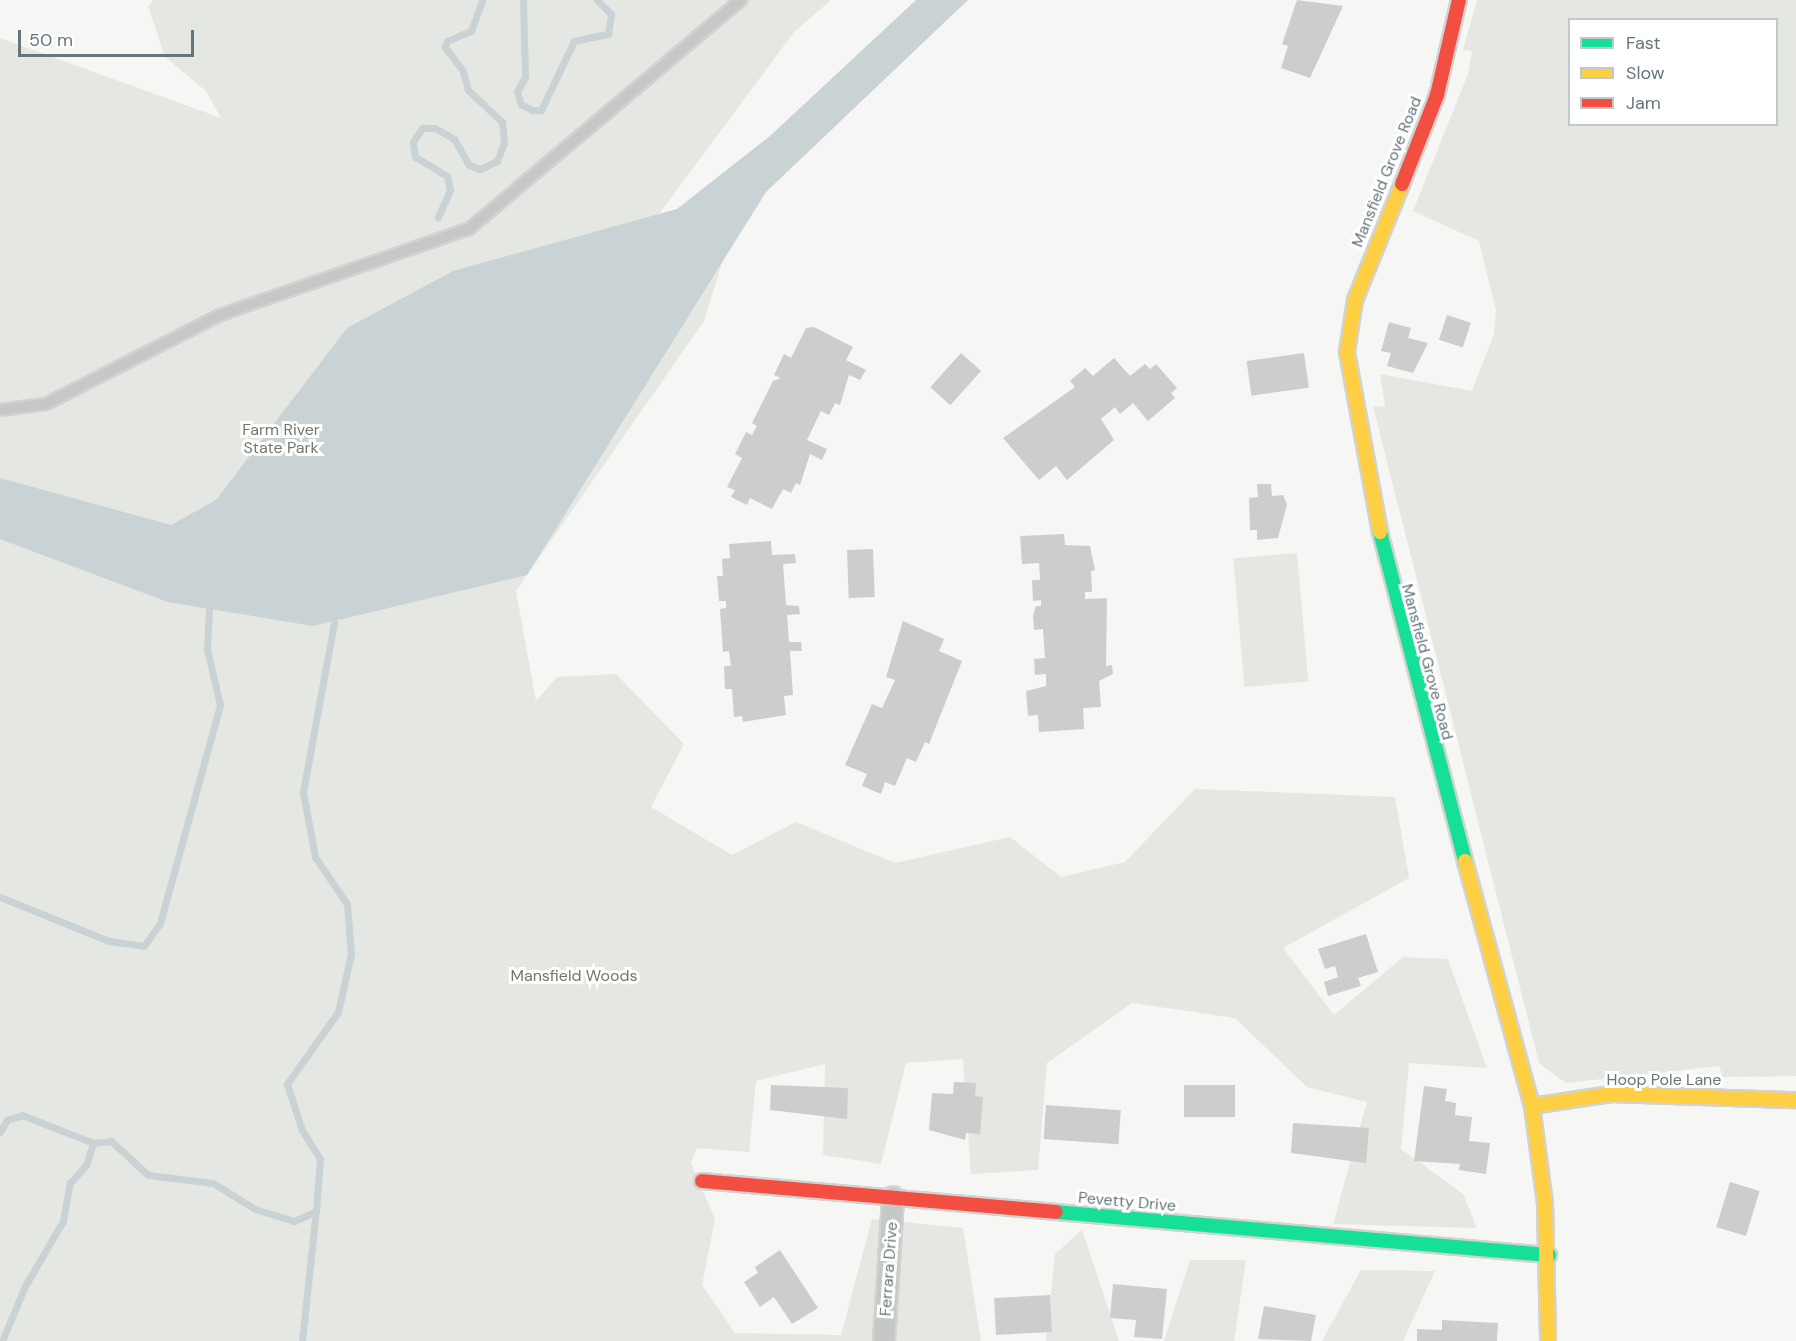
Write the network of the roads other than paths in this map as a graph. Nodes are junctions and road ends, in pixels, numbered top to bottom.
1 (741, 0) edge
2 (1459, 0) edge
3 (0, 410) edge
4 (1796, 1100) edge
5 (1532, 1106) junction
6 (702, 1181) dead end
7 (893, 1197) junction
8 (1549, 1255) junction
9 (884, 1341) edge
10 (1548, 1341) edge

1 - 3 lane
2 - 5 street, Mansfield Grove Road
4 - 5 street, Hoop Pole Lane
5 - 8 street, Mansfield Grove Road
6 - 7 street, Pevetty Drive
7 - 8 street, Pevetty Drive
7 - 9 street, Ferrara Drive
8 - 10 street, Mansfield Grove Road

